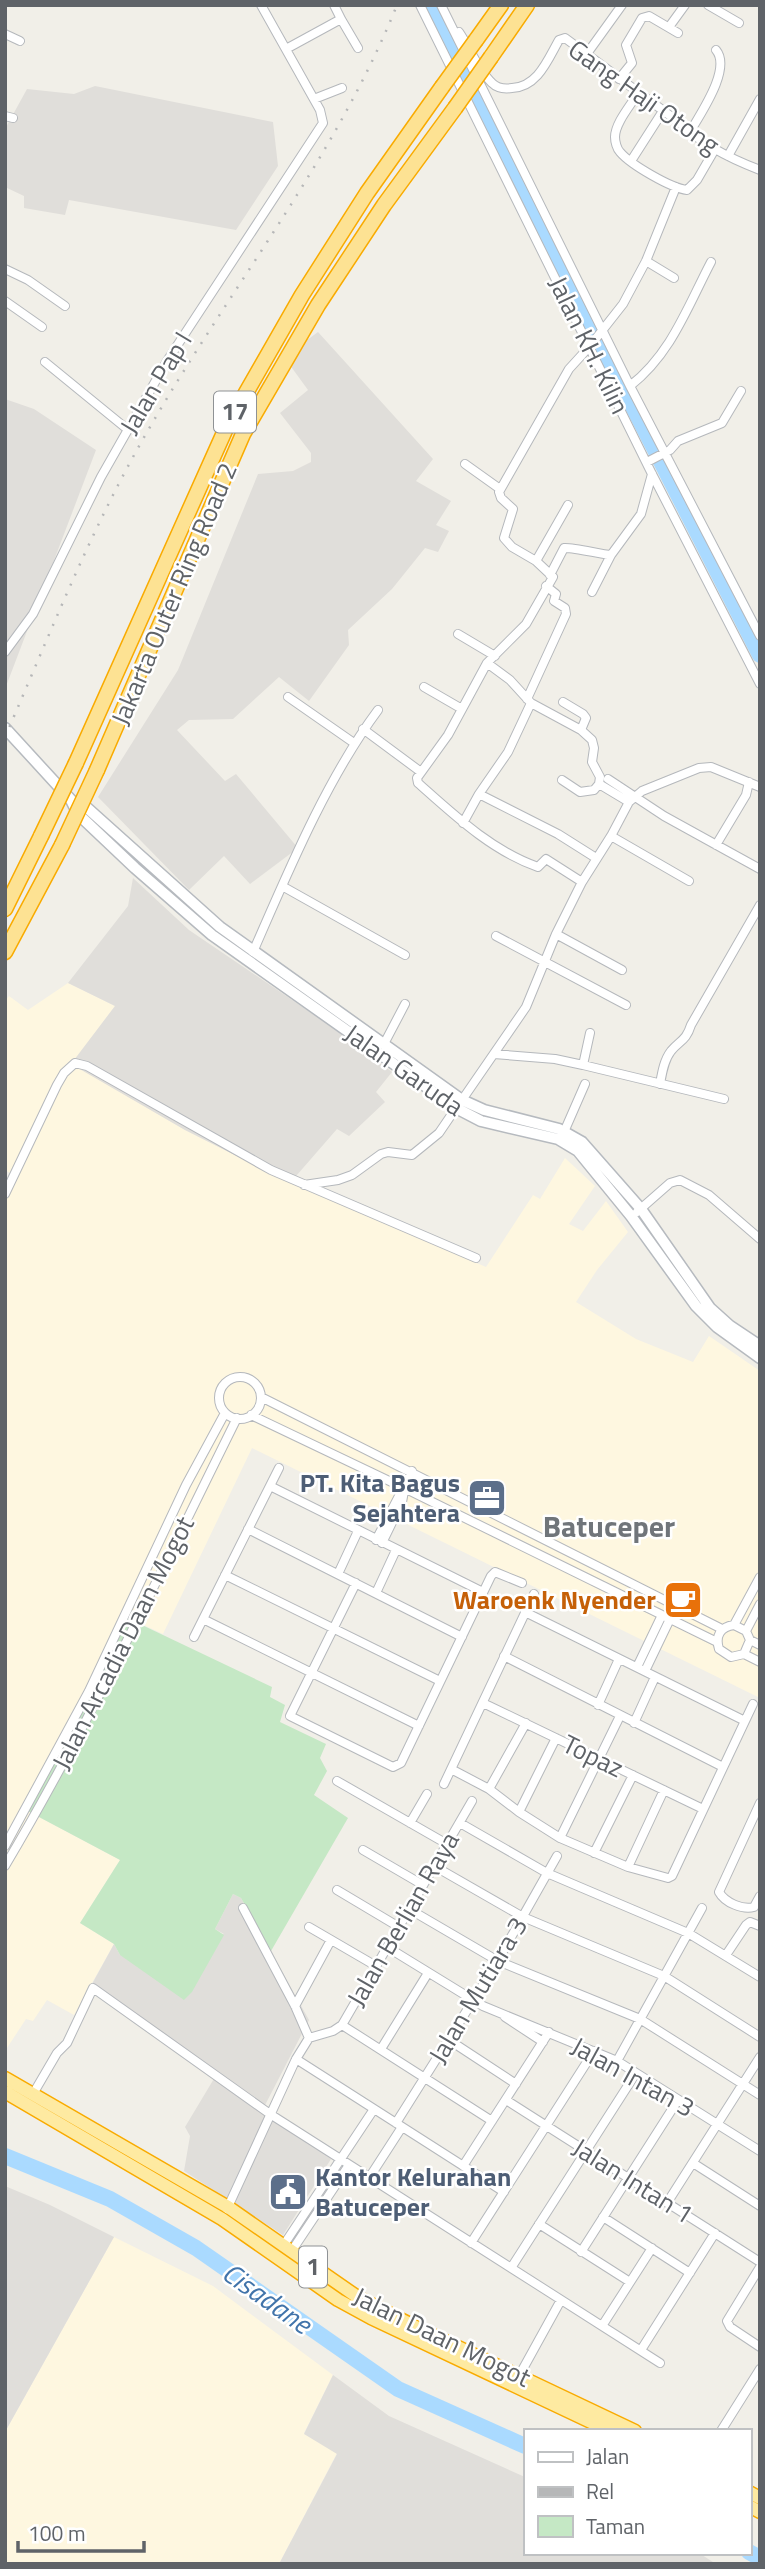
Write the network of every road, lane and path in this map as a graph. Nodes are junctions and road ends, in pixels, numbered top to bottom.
1 (261, 5) edge
2 (334, 5) edge
3 (420, 5) edge
4 (440, 5) edge
5 (501, 5) edge
6 (527, 5) edge
7 (622, 5) edge
8 (685, 5) edge
9 (708, 5) edge
10 (341, 19) junction
11 (739, 23) dead end
12 (669, 27) junction
13 (454, 30) junction
14 (678, 33) dead end
15 (5, 34) edge
16 (20, 41) dead end
17 (358, 48) dead end
18 (286, 49) junction
19 (716, 50) dead end
20 (586, 55) junction
21 (619, 79) junction
22 (342, 88) dead end
23 (638, 93) junction
24 (314, 99) junction
25 (760, 99) edge
26 (663, 111) junction
27 (690, 132) junction
28 (715, 149) junction
29 (728, 156) junction
30 (631, 162) junction
31 (760, 170) edge
32 (676, 187) junction
33 (646, 261) junction
34 (710, 262) dead end
35 (5, 269) edge
36 (674, 278) dead end
37 (5, 301) edge
38 (65, 306) dead end
39 (42, 327) dead end
40 (601, 331) junction
41 (592, 344) junction
42 (45, 362) dead end
43 (630, 386) junction
44 (741, 391) dead end
45 (127, 429) junction
46 (656, 457) junction
47 (465, 464) dead end
48 (652, 474) junction
49 (500, 489) junction
50 (568, 505) dead end
51 (611, 555) junction
52 (536, 561) junction
53 (550, 575) junction
54 (546, 586) junction
55 (592, 592) dead end
56 (458, 634) dead end
57 (760, 636) edge
58 (5, 652) edge
59 (495, 656) junction
60 (487, 663) junction
61 (756, 667) edge
62 (760, 684) edge
63 (424, 687) dead end
64 (288, 697) dead end
65 (529, 701) junction
66 (563, 702) dead end
67 (462, 709) junction
68 (378, 710) dead end
69 (5, 728) edge
70 (363, 729) junction
71 (581, 730) junction
72 (354, 743) junction
73 (421, 772) junction
74 (608, 779) dead end
75 (562, 780) dead end
76 (749, 782) junction
77 (599, 784) junction
78 (760, 787) edge
79 (480, 794) junction
80 (632, 799) junction
81 (71, 800) junction
82 (463, 823) junction
83 (611, 836) junction
84 (716, 845) junction
85 (596, 858) junction
86 (144, 859) junction
87 (135, 868) junction
88 (760, 869) edge
89 (688, 881) dead end
90 (582, 882) junction
91 (282, 886) junction
92 (760, 905) edge
93 (5, 909) edge
94 (216, 931) junction
95 (556, 934) junction
96 (496, 936) dead end
97 (253, 951) junction
98 (5, 952) edge
99 (405, 955) dead end
100 (543, 963) junction
101 (622, 970) dead end
102 (405, 1004) dead end
103 (626, 1005) dead end
104 (331, 1013) junction
105 (590, 1033) dead end
106 (360, 1034) junction
107 (384, 1044) junction
108 (494, 1054) junction
109 (583, 1065) junction
110 (585, 1084) dead end
111 (660, 1084) junction
112 (724, 1099) dead end
113 (459, 1104) junction
114 (564, 1132) junction
115 (304, 1185) junction
116 (5, 1194) edge
117 (636, 1212) junction
118 (760, 1239) edge
119 (476, 1258) dead end
120 (760, 1346) edge
121 (760, 1358) edge
122 (261, 1397) junction
123 (225, 1413) junction
124 (251, 1416) junction
125 (237, 1418) junction
126 (279, 1468) dead end
127 (412, 1471) junction
128 (270, 1486) junction
129 (404, 1488) junction
130 (248, 1529) junction
131 (358, 1531) junction
132 (379, 1541) junction
133 (396, 1549) junction
134 (338, 1574) junction
135 (225, 1575) junction
136 (760, 1577) edge
137 (356, 1583) junction
138 (522, 1583) dead end
139 (483, 1591) junction
140 (376, 1593) junction
141 (534, 1594) dead end
142 (760, 1604) edge
143 (525, 1612) junction
144 (666, 1617) junction
145 (203, 1619) junction
146 (734, 1625) junction
147 (334, 1629) junction
148 (722, 1629) junction
149 (746, 1631) junction
150 (194, 1637) dead end
151 (462, 1637) junction
152 (750, 1640) junction
153 (717, 1642) junction
154 (760, 1645) edge
155 (744, 1654) junction
156 (504, 1656) junction
157 (619, 1658) junction
158 (760, 1662) edge
159 (641, 1669) junction
160 (312, 1672) junction
161 (654, 1677) junction
162 (440, 1681) junction
163 (483, 1703) junction
164 (598, 1704) junction
165 (753, 1704) dead end
166 (620, 1716) junction
167 (746, 1721) junction
168 (526, 1723) junction
169 (634, 1723) junction
170 (419, 1726) junction
171 (556, 1738) junction
172 (599, 1758) junction
173 (723, 1767) junction
174 (451, 1769) junction
175 (633, 1775) junction
176 (337, 1781) dead end
177 (444, 1784) dead end
178 (489, 1789) junction
179 (664, 1790) junction
180 (426, 1794) dead end
181 (472, 1801) dead end
182 (760, 1803) edge
183 (703, 1808) junction
184 (519, 1812) junction
185 (410, 1823) junction
186 (460, 1823) junction
187 (560, 1838) junction
188 (447, 1844) junction
189 (5, 1846) edge
190 (363, 1850) dead end
191 (594, 1853) junction
192 (557, 1856) dead end
193 (5, 1866) edge
194 (435, 1866) junction
195 (628, 1867) junction
196 (547, 1873) junction
197 (423, 1885) junction
198 (337, 1890) dead end
199 (760, 1896) edge
200 (243, 1908) dead end
201 (702, 1908) dead end
202 (409, 1909) junction
203 (523, 1917) junction
204 (760, 1926) edge
205 (309, 1927) dead end
206 (399, 1927) junction
207 (688, 1933) junction
208 (331, 1940) junction
209 (387, 1947) junction
210 (726, 1955) junction
211 (498, 1961) junction
212 (376, 1966) junction
213 (428, 1973) junction
214 (664, 1976) junction
215 (760, 1977) edge
216 (474, 2001) junction
217 (295, 2006) junction
218 (501, 2012) junction
219 (640, 2019) junction
220 (342, 2025) junction
221 (549, 2032) junction
222 (760, 2037) edge
223 (310, 2038) junction
224 (449, 2040) junction
225 (543, 2042) junction
226 (381, 2049) junction
227 (594, 2051) junction
228 (760, 2057) edge
229 (296, 2059) junction
230 (617, 2061) junction
231 (636, 2073) junction
232 (425, 2077) junction
233 (5, 2078) edge
234 (516, 2084) junction
235 (743, 2084) junction
236 (5, 2092) edge
237 (33, 2094) junction
238 (760, 2095) edge
239 (506, 2100) junction
240 (678, 2100) junction
241 (374, 2109) junction
242 (270, 2115) junction
243 (492, 2121) junction
244 (717, 2124) junction
245 (399, 2125) junction
246 (546, 2126) junction
247 (586, 2151) junction
248 (760, 2151) edge
249 (341, 2159) junction
250 (693, 2163) junction
251 (349, 2165) junction
252 (463, 2166) junction
253 (369, 2178) junction
254 (628, 2178) junction
255 (504, 2192) junction
256 (318, 2193) junction
257 (327, 2198) junction
258 (667, 2203) junction
259 (760, 2206) edge
260 (225, 2213) junction
261 (603, 2217) junction
262 (539, 2224) junction
263 (715, 2233) junction
264 (471, 2243) junction
265 (652, 2248) junction
266 (287, 2249) junction
267 (581, 2252) junction
268 (760, 2264) edge
269 (511, 2268) junction
270 (690, 2273) junction
271 (630, 2282) junction
272 (561, 2300) junction
273 (602, 2326) junction
274 (760, 2347) edge
275 (641, 2350) junction
276 (660, 2363) dead end
277 (760, 2369) edge
278 (519, 2376) junction
279 (606, 2429) edge
280 (631, 2429) edge
281 (722, 2429) edge

1 - 18 street
2 - 10 street
3 - 41 street, Jalan KH. Kilin
4 - 13 street, Jalan KH. Kilin
5 - 93 highway, Jakarta Outer Ring Road 2 / 17, bridge
6 - 98 highway, Jakarta Outer Ring Road 2 / 17, bridge
7 - 20 street
8 - 12 street
9 - 11 street
10 - 17 street
10 - 18 street
12 - 14 street
12 - 21 street
13 - 20 street, Gang Haji Otong
13 - 40 street, Jalan KH. Kilin
15 - 16 street
18 - 24 street
19 - 27 street
20 - 21 street, Gang Haji Otong
21 - 23 street, Gang Haji Otong
22 - 24 street
23 - 26 street, Gang Haji Otong
23 - 30 street
24 - 45 street, Jalan Pap I
25 - 29 street
26 - 27 street, Gang Haji Otong
26 - 30 street
27 - 28 street, Gang Haji Otong
28 - 29 street, Gang Haji Otong
28 - 32 street
29 - 31 street, Gang Haji Otong
30 - 32 street
32 - 33 street
33 - 36 street
33 - 40 street
34 - 43 street
35 - 38 street
37 - 39 street
40 - 41 street
40 - 43 street, Jalan KH. Kilin
41 - 46 street, Jalan KH. Kilin
41 - 49 street
42 - 45 street
43 - 46 street, Jalan KH. Kilin
44 - 46 street
45 - 58 street, Jalan Pap I
46 - 48 street, Jalan KH. Kilin
46 - 57 street, Jalan KH. Kilin
47 - 49 street
48 - 51 street
48 - 61 street, Jalan KH. Kilin
49 - 52 street
50 - 52 street
51 - 53 street
51 - 55 street
52 - 53 street
53 - 54 street
54 - 59 street
54 - 65 street
56 - 59 street
59 - 60 street
60 - 65 street
60 - 67 street
61 - 62 street, Jalan KH. Kilin
63 - 67 street
64 - 72 street
65 - 71 street
65 - 79 street
66 - 71 street
67 - 73 street
68 - 70 street
69 - 81 main road, Jalan Garuda
70 - 72 street
70 - 73 street
71 - 77 street
72 - 91 street
73 - 82 street
74 - 80 street
75 - 77 street
76 - 78 street
76 - 80 street
76 - 84 street
77 - 80 street
79 - 82 street
79 - 85 street
80 - 83 street
80 - 84 street
81 - 86 main road, Jalan Garuda
81 - 87 main road, Jalan Garuda
82 - 90 street
83 - 85 street
83 - 89 street
84 - 88 street
85 - 90 street
86 - 87 main road
86 - 94 main road, Jalan Garuda
87 - 94 main road, Jalan Garuda
90 - 95 street
91 - 97 street
91 - 99 street
92 - 111 street
94 - 97 main road, Jalan Garuda
94 - 104 main road, Jalan Garuda
95 - 100 street
95 - 101 street
96 - 100 street
97 - 104 main road, Jalan Garuda
100 - 103 street
100 - 108 street
102 - 107 street
104 - 106 main road, Jalan Garuda
105 - 109 street
106 - 107 main road, Jalan Garuda
106 - 113 main road, Jalan Garuda
107 - 113 main road, Jalan Garuda
108 - 109 street
108 - 113 street
109 - 111 street
110 - 114 street
111 - 112 street
113 - 114 main road, Jalan Garuda
113 - 115 street
113 - 117 main road, Jalan Garuda
114 - 117 main road, Jalan Garuda
115 - 116 street
115 - 119 street
117 - 118 street
117 - 120 main road, Jalan Garuda
117 - 121 main road, Jalan Garuda
122 - 123 street
122 - 124 street
122 - 127 street
123 - 125 street
123 - 189 street, Jalan Arcadia Daan Mogot
124 - 125 street
124 - 129 street
125 - 193 street, Jalan Arcadia Daan Mogot
126 - 128 street
127 - 129 street
127 - 148 street
128 - 130 street
128 - 131 street
129 - 132 street
129 - 144 street
130 - 134 street
130 - 135 street
131 - 132 street
131 - 134 street
132 - 133 street
133 - 139 street
133 - 140 street
134 - 137 street
135 - 145 street
135 - 147 street
136 - 146 street
137 - 140 street
137 - 147 street
138 - 139 street
139 - 151 street
140 - 151 street
141 - 143 street
142 - 149 street
143 - 156 street
143 - 157 street
144 - 153 street
144 - 159 street
145 - 150 street
145 - 160 street
146 - 148 street
146 - 149 street
147 - 160 street
147 - 162 street
148 - 153 street
149 - 152 street
151 - 162 street
152 - 154 street
152 - 155 street
153 - 155 street
155 - 158 street
156 - 163 street
156 - 164 street
157 - 159 street
157 - 164 street
159 - 161 street
160 - 170 street
160 - 170 street
161 - 167 street
161 - 169 street
162 - 170 street
163 - 168 street, Topaz
163 - 174 street
164 - 166 street
165 - 167 street
166 - 169 street
166 - 172 street
167 - 173 street
168 - 171 street, Topaz
168 - 178 street
169 - 173 street
171 - 172 street, Topaz
171 - 184 street
172 - 175 street, Topaz
172 - 187 street
173 - 183 street
174 - 177 street
174 - 178 street
175 - 179 street, Topaz
175 - 191 street
176 - 185 street
178 - 184 street
179 - 183 street, Topaz
179 - 195 street
180 - 185 street
181 - 186 street, Jalan Berlian Raya
182 - 199 street
183 - 195 street
184 - 187 street
185 - 188 street
186 - 188 street, Jalan Berlian Raya
186 - 196 street
187 - 191 street
188 - 194 street, Jalan Berlian Raya
190 - 197 street
191 - 195 street
192 - 196 street, Jalan Mutiara 3
194 - 197 street, Jalan Berlian Raya
194 - 203 street
196 - 203 street, Jalan Mutiara 3
196 - 207 street
197 - 202 street, Jalan Berlian Raya
198 - 206 street
200 - 217 street
201 - 207 street
202 - 206 street, Jalan Berlian Raya
202 - 211 street
203 - 211 street, Jalan Mutiara 3
203 - 214 street
204 - 210 street
205 - 208 street
206 - 209 street, Jalan Berlian Raya
207 - 210 street
207 - 214 street
208 - 212 street
208 - 217 street
209 - 212 street, Jalan Berlian Raya
209 - 213 street
210 - 215 street
211 - 216 street, Jalan Mutiara 3
211 - 219 street
212 - 220 street, Jalan Berlian Raya
213 - 216 street
213 - 226 street
214 - 219 street
214 - 222 street
216 - 218 street
216 - 224 street, Jalan Mutiara 3
217 - 223 street
218 - 221 street, Jalan Intan 3
218 - 225 street
219 - 230 street
219 - 235 street
220 - 223 street
220 - 226 street, Jalan Berlian Raya
221 - 225 street
221 - 227 street, Jalan Intan 3
223 - 229 street
224 - 232 street, Jalan Mutiara 3
224 - 234 street
225 - 234 street
226 - 232 street, Jalan Berlian Raya
227 - 230 street, Jalan Intan 3
227 - 246 street
228 - 235 street
229 - 241 street
229 - 242 street
230 - 231 street, Jalan Intan 3
231 - 240 street, Jalan Intan 3
231 - 247 street
232 - 243 street, Jalan Berlian Raya
232 - 245 street, Jalan Mutiara 3
233 - 237 highway, Jalan Daan Mogot / 1
234 - 239 street
235 - 238 street
235 - 244 street
236 - 260 highway, Jalan Daan Mogot / 1
237 - 242 street
237 - 260 highway, Jalan Daan Mogot / 1
239 - 243 street
239 - 246 street, Jalan Intan 1
240 - 244 street, Jalan Intan 3
240 - 254 street
241 - 245 street
241 - 249 street
242 - 249 street
242 - 260 street
243 - 252 street
244 - 248 street, Jalan Intan 3
244 - 250 street
245 - 252 street
245 - 253 street, Jalan Mutiara 3
246 - 247 street, Jalan Intan 1
246 - 255 street
247 - 254 street, Jalan Intan 1
247 - 262 street
249 - 251 street
249 - 256 street
250 - 258 street
250 - 259 street
251 - 253 street
251 - 257 street
252 - 255 street
253 - 264 street
254 - 258 street, Jalan Intan 1
254 - 261 street
255 - 264 street
256 - 257 street
256 - 266 street
257 - 266 street
258 - 263 street, Jalan Intan 1
260 - 266 highway, Jalan Daan Mogot / 1
260 - 279 highway, Jalan Daan Mogot / 1
261 - 265 street
261 - 267 street
262 - 267 street
262 - 269 street
263 - 268 street, Jalan Intan 1
263 - 270 street
264 - 269 street
265 - 270 street
265 - 271 street
266 - 278 highway, Jalan Daan Mogot / 1
267 - 271 street
268 - 274 street
269 - 272 street
270 - 275 street
271 - 273 street
272 - 273 street
272 - 278 street
273 - 275 street
275 - 276 street
277 - 281 street
278 - 280 highway, Jalan Daan Mogot / 1

